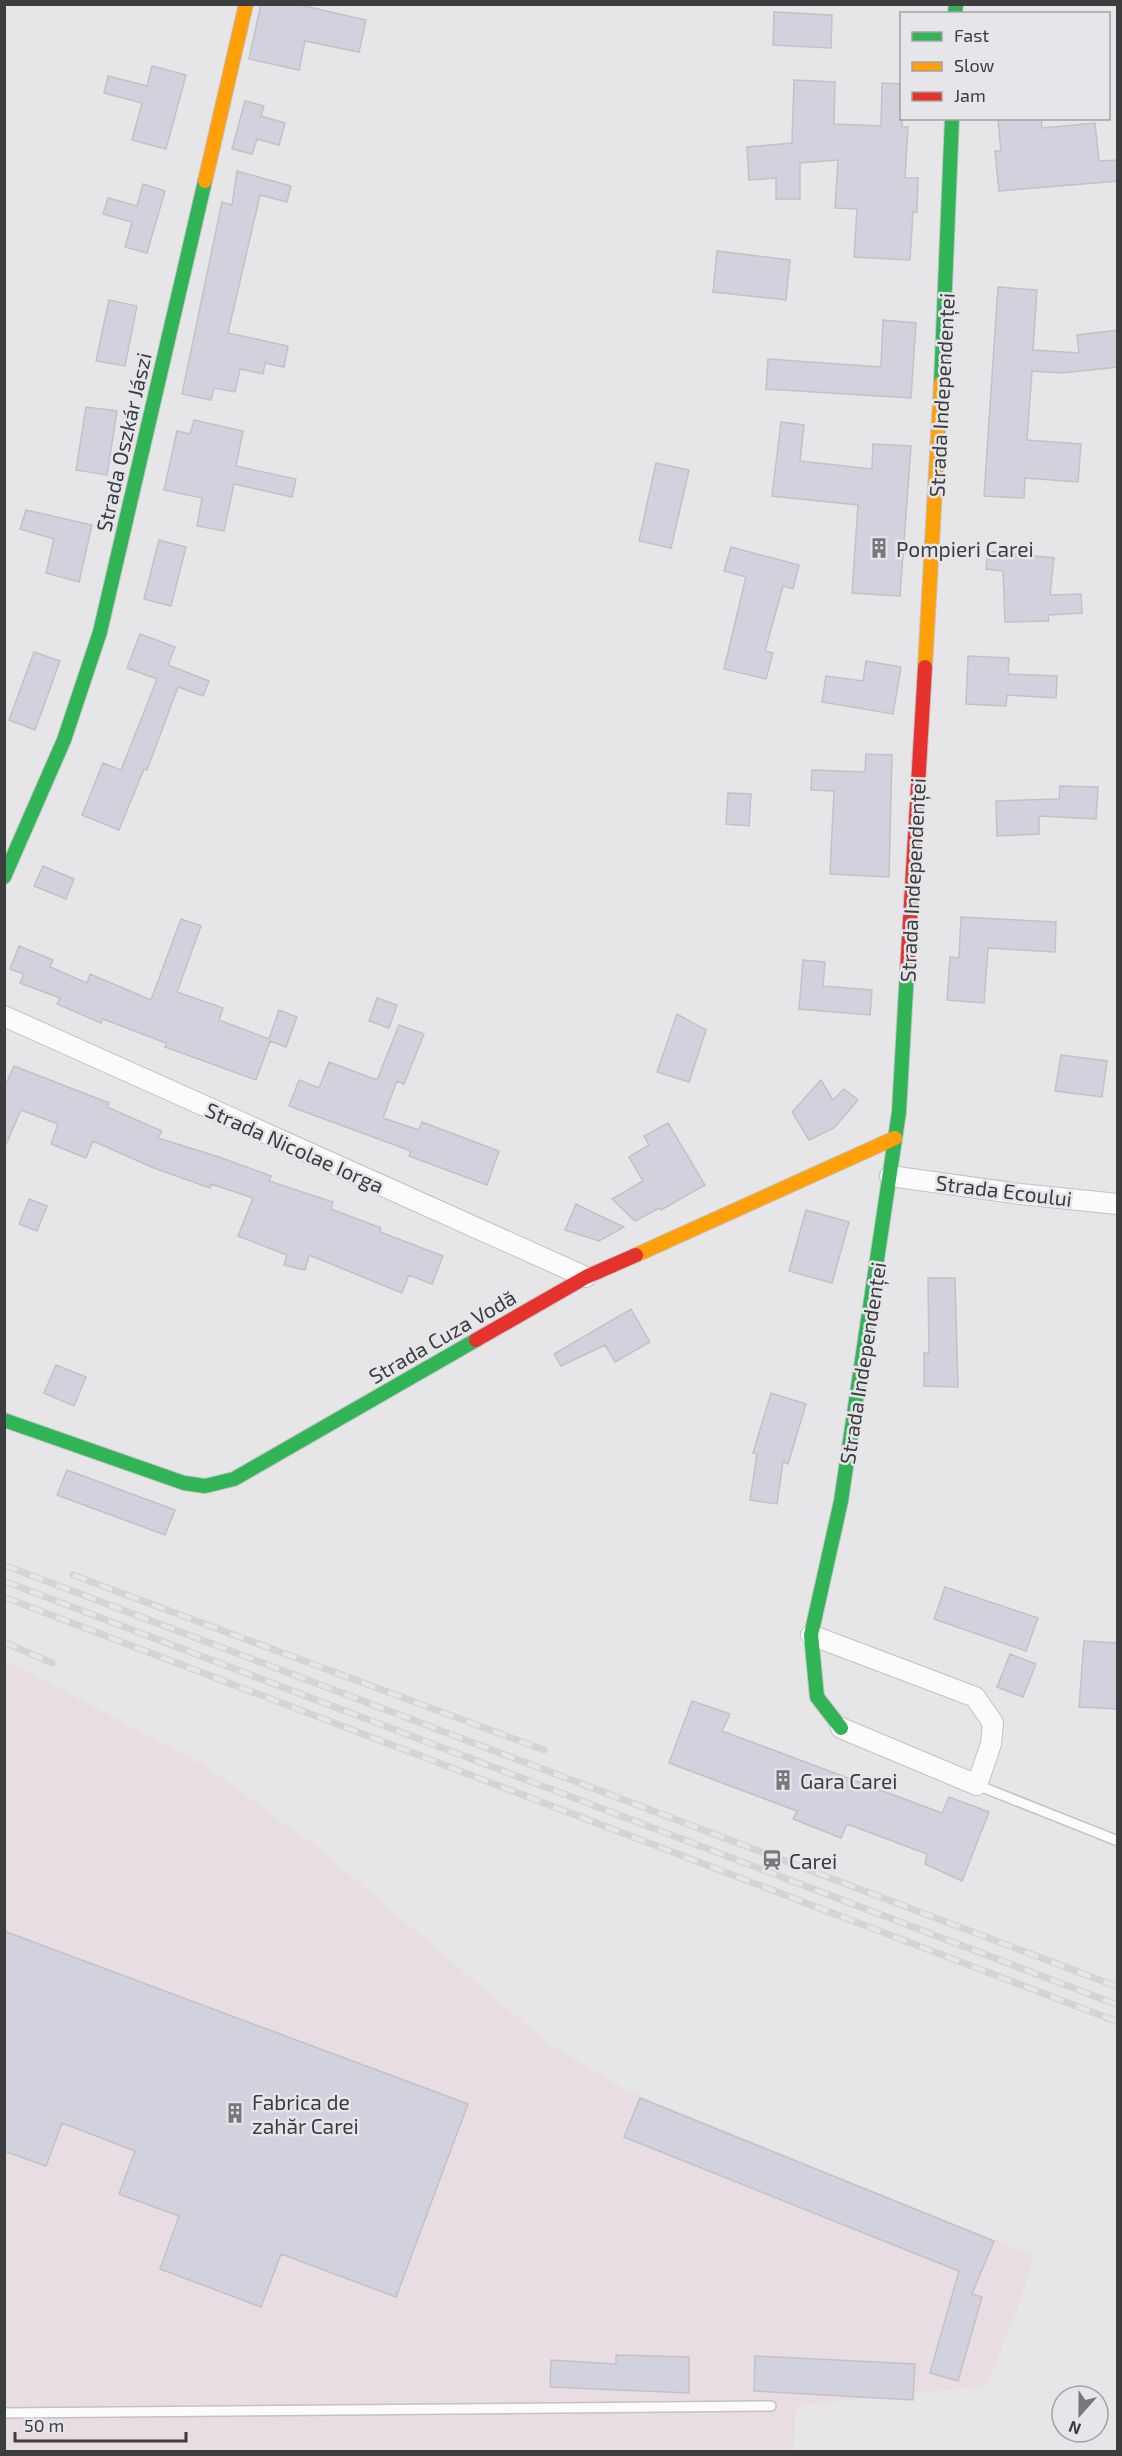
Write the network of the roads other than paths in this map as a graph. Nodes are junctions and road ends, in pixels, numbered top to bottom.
1 (246, 4) edge
2 (952, 120) edge
3 (4, 877) edge
4 (4, 1016) edge
5 (895, 1138) junction
6 (890, 1176) junction
7 (1118, 1204) edge
8 (586, 1277) junction
9 (4, 1420) edge
10 (811, 1635) junction
11 (841, 1728) joint
12 (977, 1785) junction
13 (1118, 1841) edge
14 (771, 2406) dead end
15 (4, 2413) edge

1 - 3 street, Strada Oszkár Jászi
2 - 5 street, Strada Independenței
4 - 8 street, Strada Nicolae Iorga
5 - 6 street, Strada Independenței
5 - 8 street, Strada Cuza Vodă
6 - 7 street, Strada Ecoului
6 - 10 street, Strada Independenței
8 - 9 street, Strada Cuza Vodă
10 - 11 street, Strada Independenței
10 - 12 street
11 - 12 street, Strada Independenței
12 - 13 lane, Strada Independenței
14 - 15 lane

